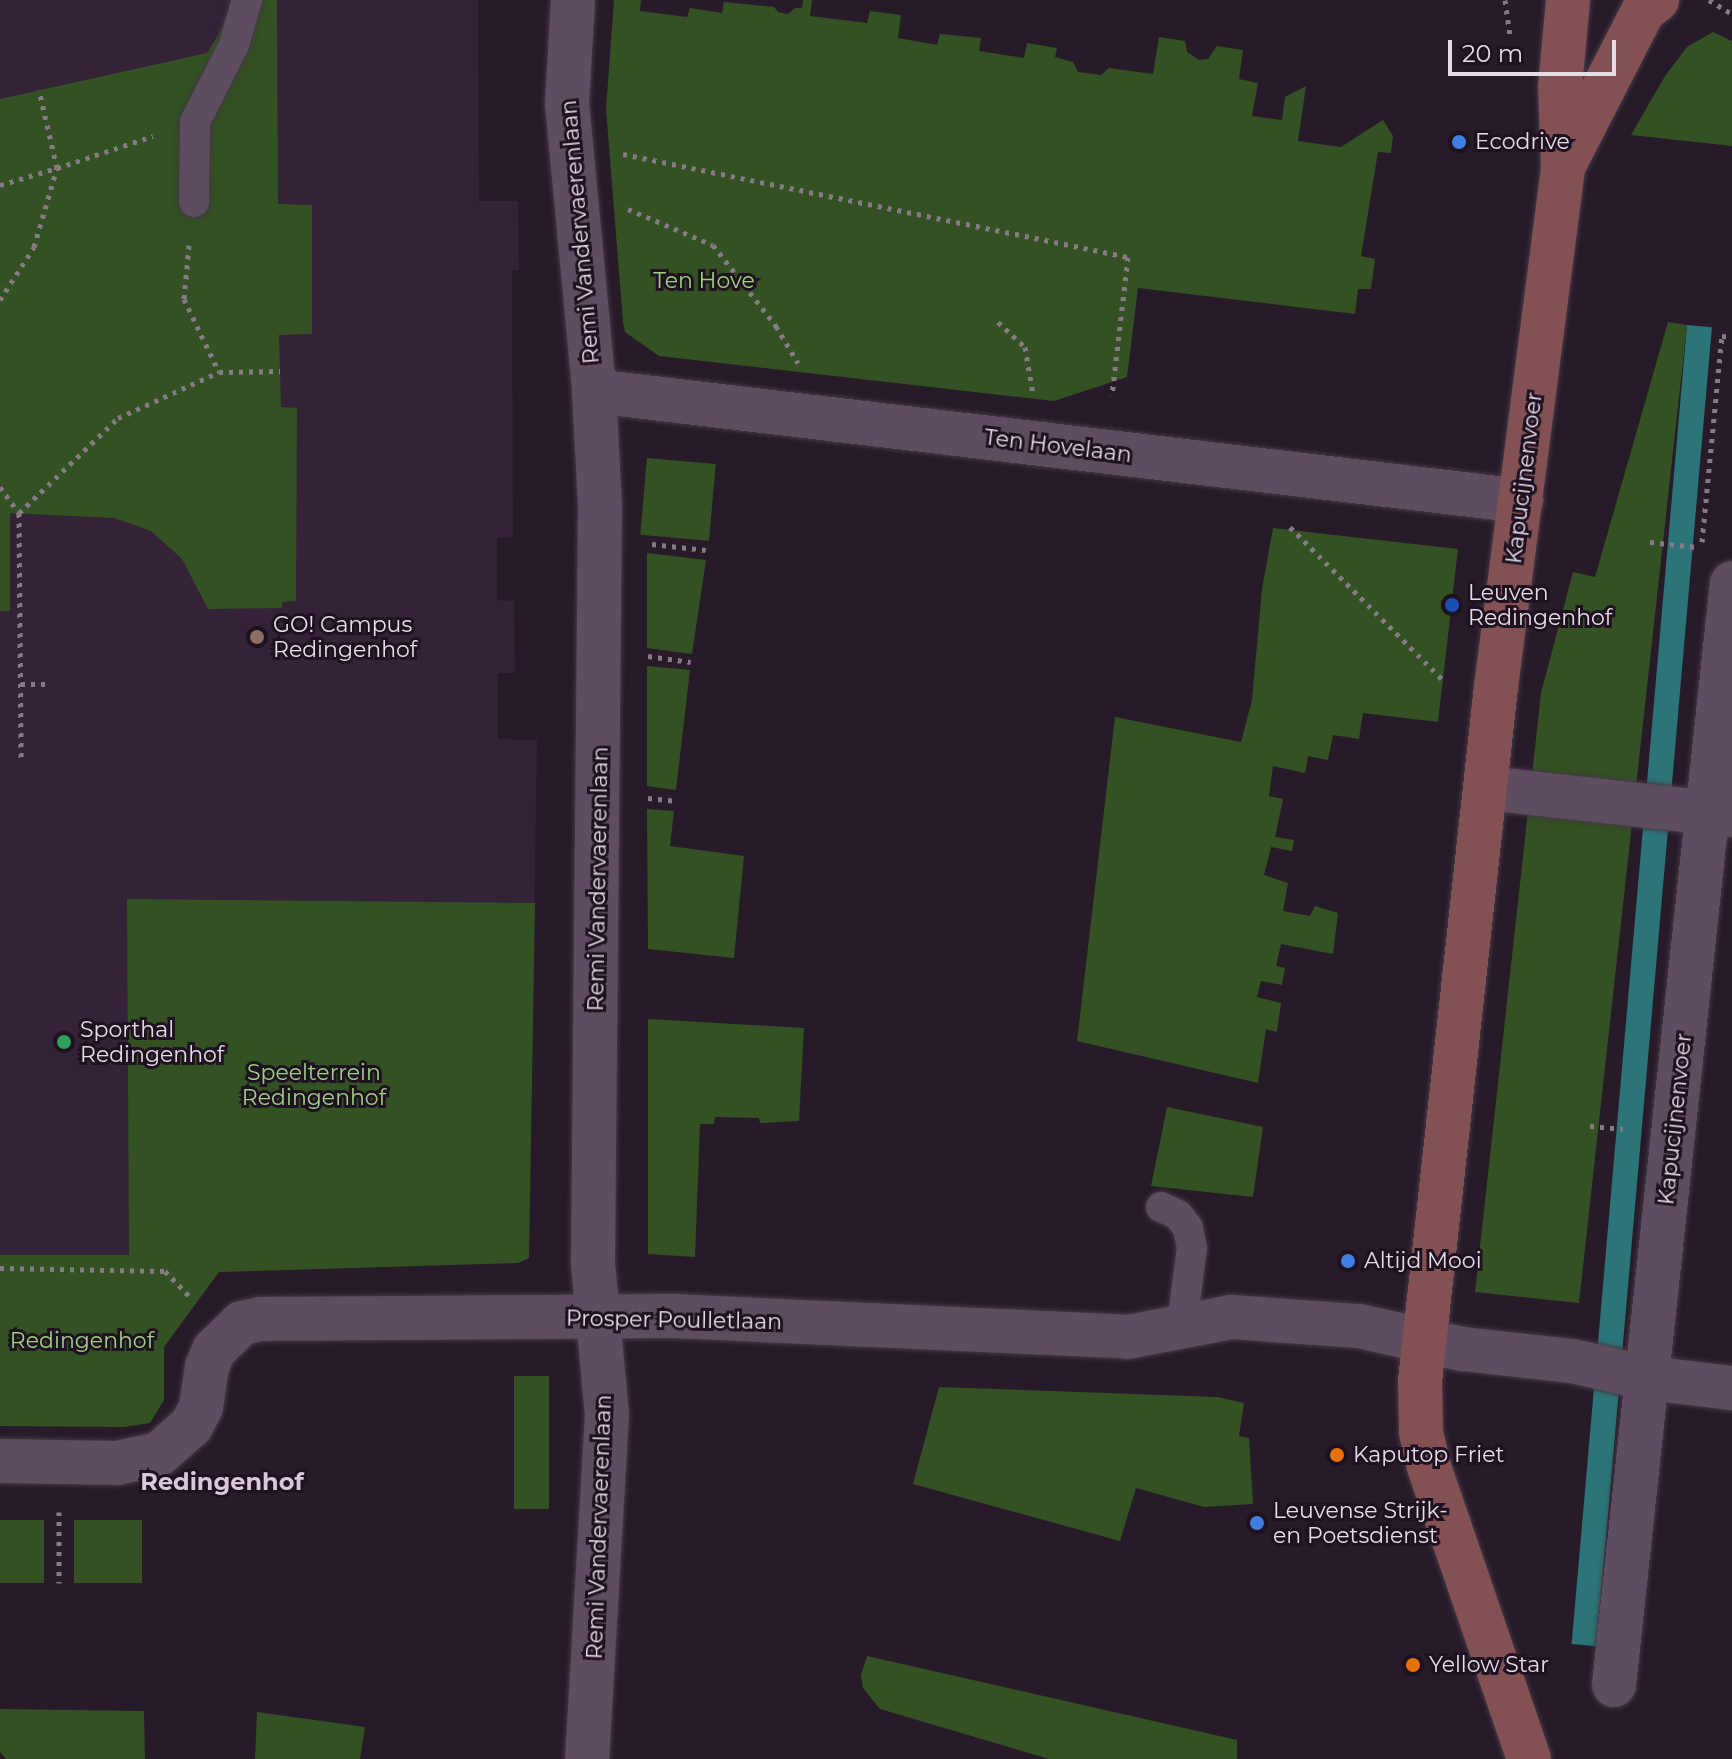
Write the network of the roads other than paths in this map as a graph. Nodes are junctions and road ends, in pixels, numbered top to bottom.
1 (247, 0) edge
2 (573, 0) edge
3 (1568, 0) edge
4 (1657, 0) edge
5 (1563, 168) junction
6 (194, 202) road end
7 (594, 391) junction
8 (1522, 501) junction
9 (1732, 583) edge
10 (1486, 788) junction
11 (1720, 814) edge
12 (1161, 1207) dead end
13 (597, 1317) junction
14 (1182, 1324) junction
15 (1423, 1340) junction
16 (1647, 1378) junction
17 (1732, 1388) edge
18 (0, 1461) edge
19 (1614, 1685) dead end
20 (587, 1759) edge
21 (1529, 1759) edge

1 - 6 lane
2 - 7 street, Remi Vandervaerenlaan
3 - 5 street, Kapucijnenvoer
4 - 5 street, Kapucijnenvoer
5 - 8 street, Kapucijnenvoer
7 - 8 street, Ten Hovelaan
7 - 13 street, Remi Vandervaerenlaan
8 - 10 street, Kapucijnenvoer
9 - 11 street, Kapucijnenvoer
10 - 11 street
10 - 15 street, Kapucijnenvoer
11 - 16 street, Kapucijnenvoer
12 - 14 lane
13 - 14 street, Prosper Poulletlaan
13 - 18 street, Prosper Poulletlaan
13 - 20 street, Remi Vandervaerenlaan
14 - 15 street, Prosper Poulletlaan
15 - 16 street
15 - 21 street, Kapucijnenvoer
16 - 17 street
16 - 19 street, Kapucijnenvoer

